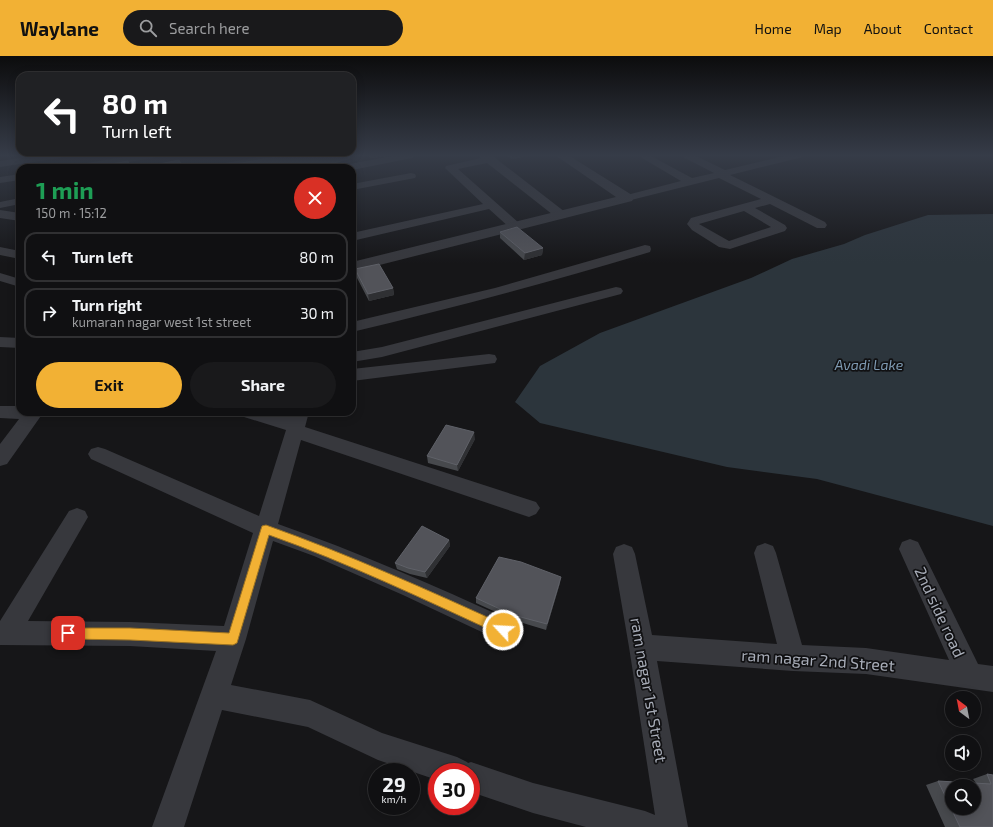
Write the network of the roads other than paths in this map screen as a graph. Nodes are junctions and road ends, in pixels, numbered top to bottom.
1 (476, 191) edge
2 (530, 191) edge
3 (616, 191) edge
4 (655, 191) edge
5 (754, 191) edge
6 (627, 198) junction
7 (771, 200) junction
8 (16, 203) edge
9 (0, 205) edge
10 (492, 205) junction
11 (745, 207) junction
12 (0, 214) edge
13 (561, 215) junction
14 (16, 216) edge
15 (821, 225) dead end
16 (515, 226) junction
17 (356, 236) edge
18 (646, 249) dead end
19 (0, 251) edge
20 (16, 254) edge
21 (356, 266) edge
22 (0, 277) edge
23 (16, 282) edge
24 (616, 291) dead end
25 (356, 326) edge
26 (0, 342) edge
27 (16, 343) edge
28 (356, 355) edge
29 (489, 359) dead end
30 (356, 374) edge
31 (0, 412) edge
32 (16, 412) edge
33 (31, 416) edge
34 (267, 416) edge
35 (297, 423) edge
36 (98, 454) dead end
37 (0, 460) edge
38 (529, 508) dead end
39 (77, 517) dead end
40 (266, 529) junction
41 (910, 549) dead end
42 (765, 553) dead end
43 (624, 554) dead end
44 (503, 630) dead end
45 (3, 633) edge
46 (233, 639) junction
47 (642, 647) junction
48 (793, 658) junction
49 (982, 677) edge
50 (214, 695) junction
51 (430, 763) edge
52 (480, 780) edge
53 (168, 827) edge
54 (645, 827) edge
55 (672, 827) edge

1 - 10 street
2 - 13 street
3 - 6 street
4 - 6 street
5 - 7 street
6 - 13 street
7 - 11 street
7 - 15 street
8 - 9 street
10 - 16 street
10 - 17 street
11 - 11 street
12 - 14 street
13 - 16 street
16 - 21 street
18 - 25 street
19 - 20 street
22 - 23 street
24 - 28 street
26 - 27 street
29 - 30 street
31 - 32 street
33 - 37 street
34 - 35 street
35 - 38 street
35 - 40 street
36 - 40 street
39 - 45 street
40 - 44 street
40 - 46 street
41 - 49 street, 2nd side road
42 - 48 street
43 - 47 street, ram nagar 1st Street
45 - 46 street
46 - 50 street
47 - 48 street, ram nagar 2nd Street
47 - 55 street, ram nagar 1st Street
48 - 49 street, ram nagar 2nd Street
50 - 51 street
50 - 53 street
52 - 54 street

